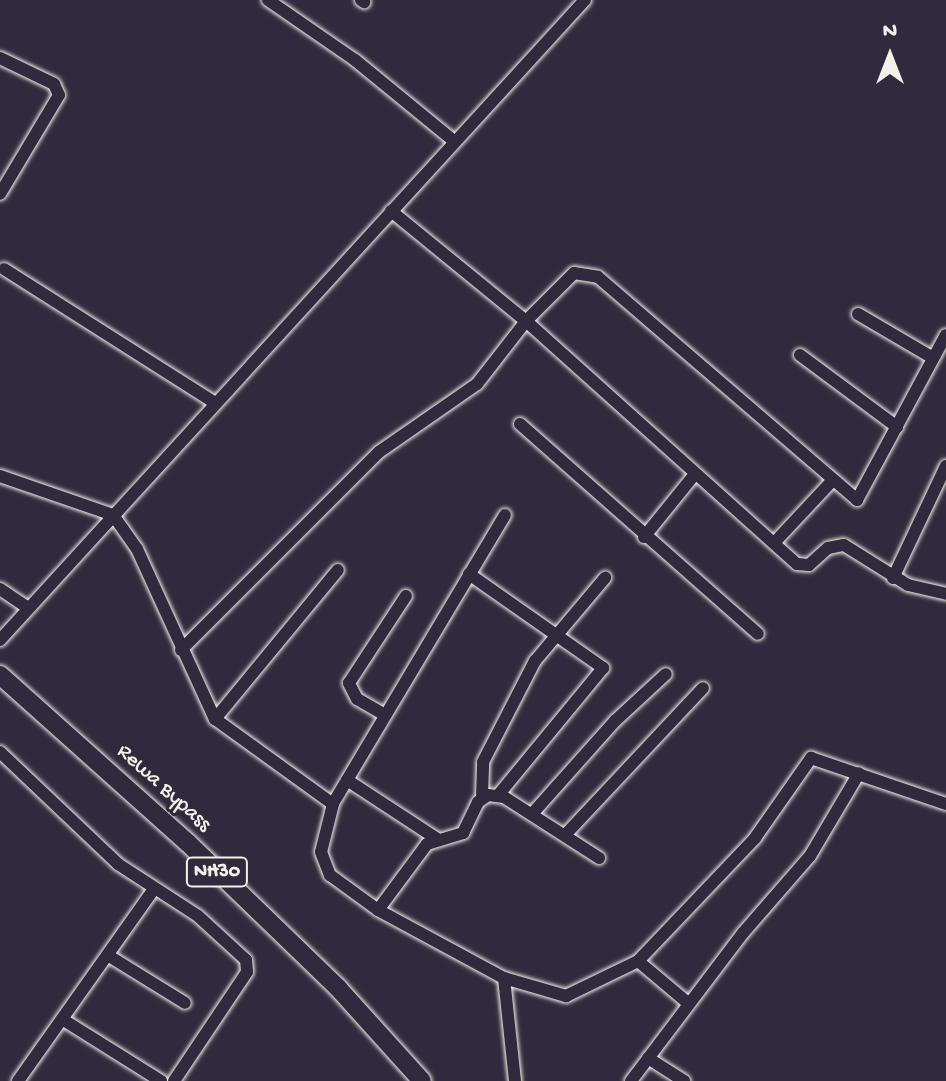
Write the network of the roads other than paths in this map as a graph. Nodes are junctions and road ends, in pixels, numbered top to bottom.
1 (268, 0) edge
2 (585, 0) edge
3 (0, 58) edge
4 (454, 141) junction
5 (0, 194) edge
6 (391, 211) junction
7 (4, 269) dead end
8 (858, 314) dead end
9 (526, 321) junction
10 (946, 335) edge
11 (800, 355) dead end
12 (933, 358) junction
13 (215, 403) junction
14 (520, 424) dead end
15 (897, 427) junction
16 (946, 466) edge
17 (695, 474) junction
18 (0, 476) edge
19 (832, 481) junction
20 (113, 515) junction
21 (505, 515) dead end
22 (644, 537) junction
23 (774, 543) junction
24 (338, 570) dead end
25 (469, 574) junction
26 (605, 578) dead end
27 (893, 578) junction
28 (0, 589) edge
29 (946, 594) edge
30 (406, 596) dead end
31 (28, 608) junction
32 (758, 634) dead end
33 (553, 636) junction
34 (0, 640) edge
35 (181, 650) junction
36 (666, 674) dead end
37 (0, 675) edge
38 (703, 688) dead end
39 (385, 715) junction
40 (215, 719) junction
41 (0, 752) edge
42 (859, 773) junction
43 (347, 780) junction
44 (499, 794) junction
45 (482, 796) junction
46 (333, 804) junction
47 (946, 804) edge
48 (532, 814) junction
49 (566, 834) junction
50 (437, 839) junction
51 (599, 858) dead end
52 (153, 890) junction
53 (378, 910) junction
54 (109, 956) junction
55 (638, 961) junction
56 (504, 978) junction
57 (185, 1003) dead end
58 (688, 1003) junction
59 (62, 1019) junction
60 (648, 1058) junction
61 (18, 1081) edge
62 (161, 1081) edge
63 (174, 1081) edge
64 (422, 1081) edge
65 (515, 1081) edge
66 (631, 1081) edge
67 (684, 1081) edge

1 - 4 street
2 - 4 street
3 - 5 street
4 - 6 street
6 - 9 street
6 - 13 street
7 - 13 street
8 - 12 street
9 - 17 street
9 - 19 street
9 - 35 street
10 - 12 street
11 - 15 street
12 - 15 street
13 - 20 street
14 - 22 street
15 - 19 street
16 - 27 street
17 - 22 street
17 - 23 street
18 - 20 street
19 - 23 street
20 - 31 street
20 - 35 street
21 - 25 street
22 - 32 street
23 - 27 street
24 - 40 street
25 - 33 street
25 - 39 street
26 - 33 street
27 - 29 street
28 - 31 street
30 - 39 street
31 - 34 street
33 - 44 street
33 - 45 street
35 - 40 street
36 - 48 street
37 - 64 highway, Rewa Bypass / NH30
38 - 49 street
39 - 43 street
40 - 46 street
41 - 52 street
42 - 47 street
42 - 55 street
42 - 58 street
43 - 46 street
43 - 50 street
44 - 45 street
44 - 48 street
45 - 50 street
46 - 53 street
48 - 49 street
49 - 51 street
50 - 53 street
52 - 54 street
52 - 63 street
53 - 56 street
54 - 57 street
54 - 59 street
55 - 56 street
55 - 58 street
56 - 65 street
58 - 60 street
59 - 61 street
59 - 62 street
60 - 66 street
60 - 67 street

